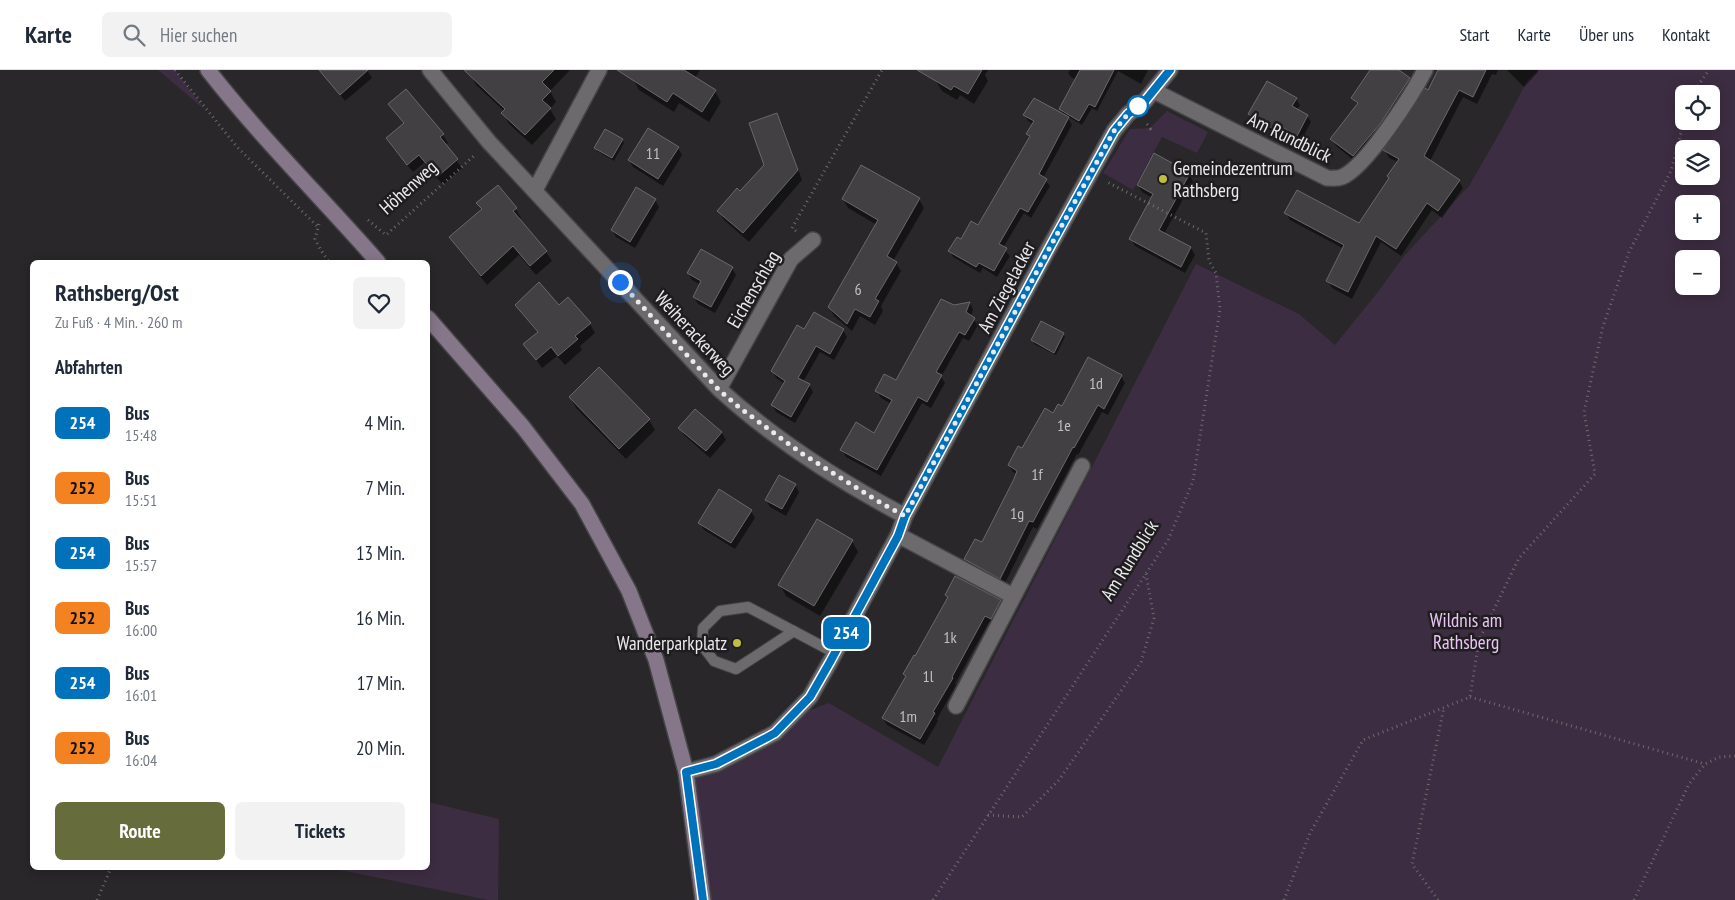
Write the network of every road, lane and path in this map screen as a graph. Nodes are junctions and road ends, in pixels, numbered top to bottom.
1 (176, 70) edge
2 (208, 70) edge
3 (430, 70) edge
4 (599, 70) edge
5 (882, 70) edge
6 (1170, 70) edge
7 (1425, 70) edge
8 (1709, 70) edge
9 (1698, 85) edge
10 (1154, 91) junction
11 (1682, 130) edge
12 (489, 142) junction
13 (1091, 174) junction
14 (535, 190) junction
15 (327, 205) junction
16 (364, 217) dead end
17 (318, 227) junction
18 (813, 240) joint
19 (328, 260) edge
20 (376, 260) edge
21 (430, 320) edge
22 (719, 390) junction
23 (1082, 466) dead end
24 (905, 516) junction
25 (898, 536) junction
26 (1146, 574) junction
27 (1013, 596) junction
28 (794, 632) junction
29 (835, 653) junction
30 (1470, 696) junction
31 (956, 706) dead end
32 (1444, 707) junction
33 (1735, 756) edge
34 (1705, 764) junction
35 (686, 772) junction
36 (988, 815) junction
37 (110, 870) edge
38 (97, 900) edge
39 (703, 900) edge
40 (933, 900) edge
41 (1284, 900) edge
42 (1438, 900) edge
43 (1634, 900) edge

1 - 17 path
2 - 15 street
3 - 12 street, Weiherackerweg
4 - 14 street
5 - 18 path
6 - 10 street, Am Ziegelacker
7 - 10 street, Am Rundblick
8 - 9 path
10 - 13 street, Am Ziegelacker
11 - 30 path
12 - 14 street, Weiherackerweg
12 - 16 path, Höhenweg
13 - 24 street, Am Ziegelacker
13 - 26 path, Am Rundblick
14 - 22 street, Weiherackerweg
15 - 17 path
15 - 20 street
17 - 19 path
18 - 22 street, Eichenschlag
21 - 35 street
22 - 24 street, Weiherackerweg
23 - 27 street
24 - 25 street, Am Ziegelacker
25 - 27 street
25 - 29 street, Am Ziegelacker
26 - 36 path, Am Rundblick
26 - 36 path
27 - 31 street
28 - 28 lane
28 - 29 lane
29 - 35 street, Am Ziegelacker
30 - 32 path
30 - 34 path
32 - 41 path
32 - 42 path
33 - 34 path
34 - 43 path
35 - 39 street
36 - 40 path, Am Rundblick
37 - 38 path

